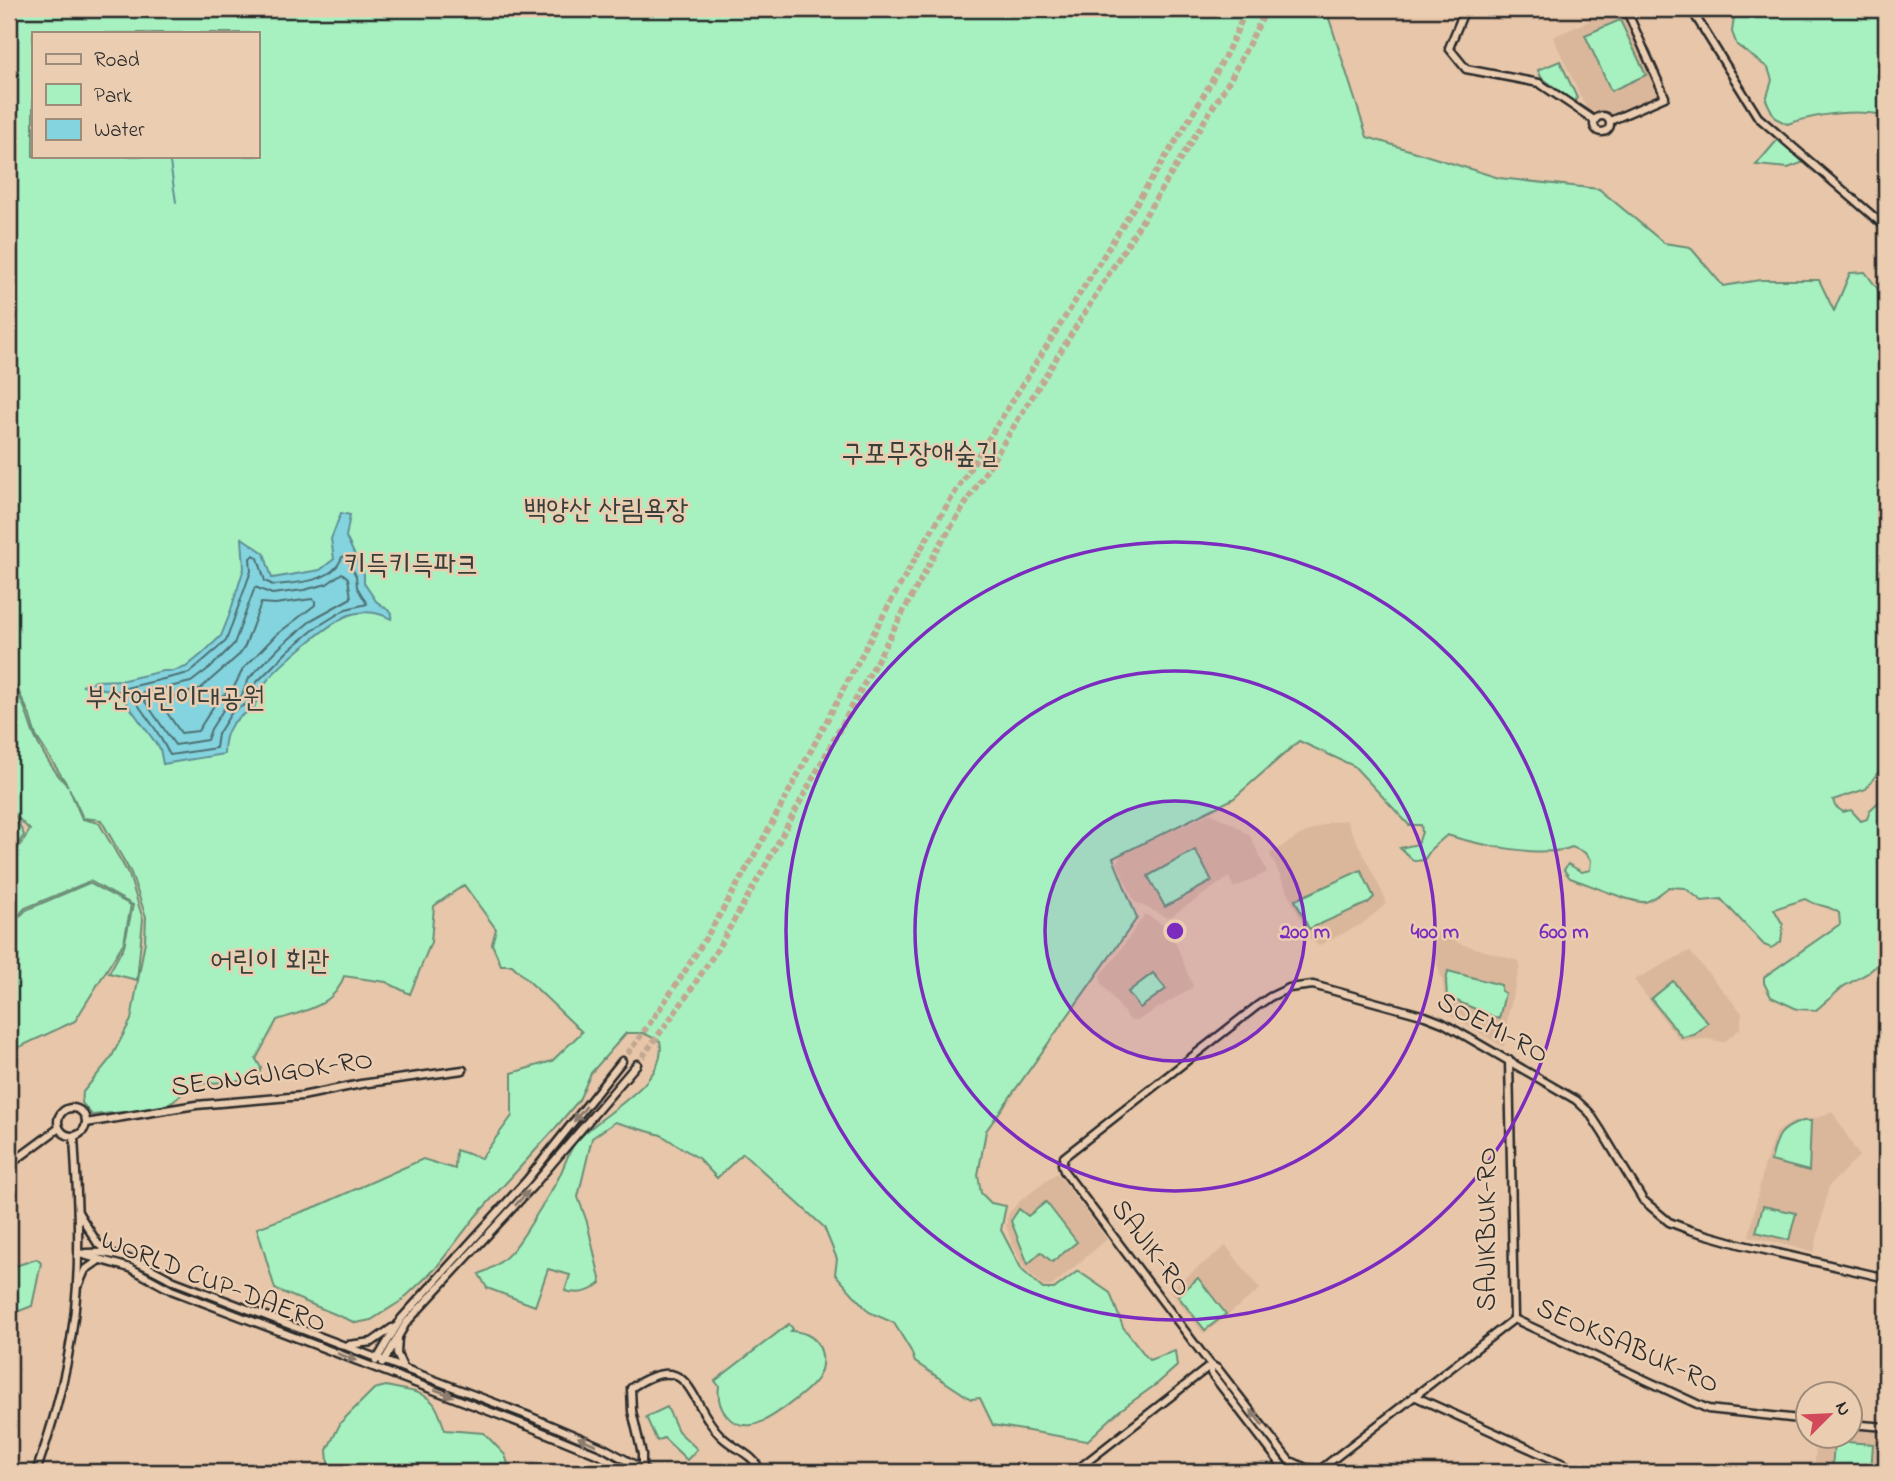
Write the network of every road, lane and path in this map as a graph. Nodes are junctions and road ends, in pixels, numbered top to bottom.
1 (1465, 9) edge
2 (1626, 9) edge
3 (1691, 9) edge
4 (1594, 120) junction
5 (1609, 121) junction
6 (1880, 222) dead end
7 (1509, 1060) junction
8 (622, 1061) tunnel mouth
9 (637, 1064) tunnel mouth
10 (463, 1070) dead end
11 (86, 1123) junction
12 (59, 1128) junction
13 (74, 1136) junction
14 (1064, 1157) joint
15 (9, 1165) edge
16 (77, 1210) junction
17 (79, 1254) junction
18 (114, 1254) junction
19 (100, 1261) junction
20 (1886, 1278) edge
21 (76, 1292) junction
22 (1514, 1319) junction
23 (401, 1320) junction
24 (398, 1334) junction
25 (342, 1346) junction
26 (381, 1360) junction
27 (1211, 1365) junction
28 (377, 1367) junction
29 (404, 1368) junction
30 (1427, 1386) junction
31 (1414, 1396) junction
32 (1429, 1403) junction
33 (1794, 1418) edge
34 (1864, 1425) edge
35 (1886, 1427) edge
36 (1286, 1457) junction
37 (644, 1471) edge
38 (1319, 1471) edge
39 (36, 1472) edge
40 (628, 1472) edge
41 (761, 1472) edge
42 (1074, 1472) edge
43 (1287, 1472) edge
44 (1298, 1472) edge
45 (1581, 1472) edge

1 - 4 main road
2 - 5 main road
3 - 6 main road
4 - 5 main road
4 - 5 main road
7 - 14 main road, SOEMI-RO
7 - 20 main road, SOEMI-RO
7 - 22 main road, SAJIKBUK-RO
8 -> 23 main road
24 -> 9 main road
10 - 11 main road, SEONGJIGOK-RO
11 - 12 main road
11 - 13 main road
12 - 13 main road
12 - 15 main road
13 - 16 main road
14 - 27 main road, SAJIK-RO
16 - 17 main road
16 - 18 main road
17 - 18 main road, WORLD CUP-DAERO
17 - 19 main road, WORLD CUP-DAERO
17 - 21 main road
18 - 25 main road, WORLD CUP-DAERO
19 - 21 main road
19 -> 28 main road, WORLD CUP-DAERO
21 - 39 main road
22 - 30 main road, SAJIKBUK-RO
22 - 33 main road, SEOKSABUK-RO
23 - 25 main road
23 - 26 main road
24 - 26 main road
24 - 29 main road
25 - 26 main road, WORLD CUP-DAERO
26 - 28 main road
26 - 29 main road, WORLD CUP-DAERO
36 -> 27 main road, SAJIK-RO
27 - 42 main road
27 - 43 main road, SAJIK-RO
28 -> 40 main road, WORLD CUP-DAERO
37 -> 29 main road, WORLD CUP-DAERO
30 - 31 main road, SAJIKBUK-RO
30 - 32 main road
31 - 32 main road
31 - 38 main road, SAJIKBUK-RO
32 - 45 main road
34 - 35 main road
36 - 38 main road
36 - 44 main road, SAJIK-RO
37 - 41 main road

